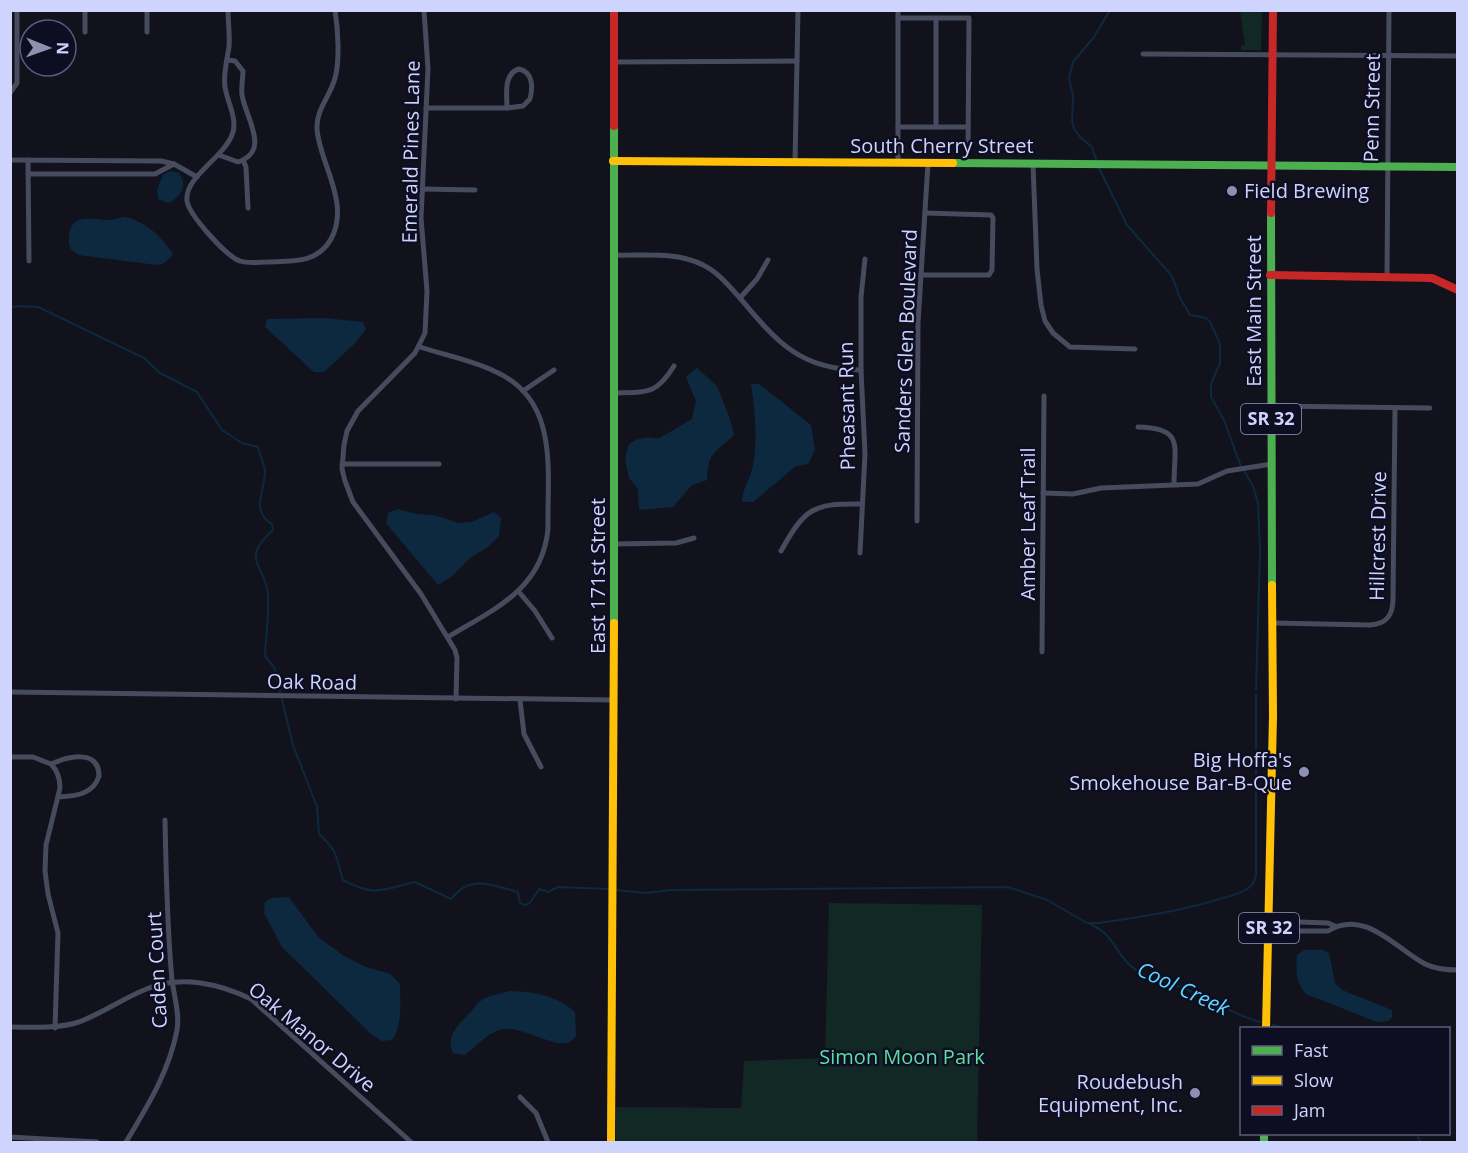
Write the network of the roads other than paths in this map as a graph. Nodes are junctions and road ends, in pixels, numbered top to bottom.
1 (17, 10) edge
2 (85, 10) edge
3 (147, 10) edge
4 (228, 10) edge
5 (335, 10) edge
6 (424, 10) edge
7 (614, 10) edge
8 (798, 10) edge
9 (898, 10) edge
10 (1273, 10) edge
11 (1389, 10) edge
12 (898, 18) junction
13 (936, 18) junction
14 (85, 32) dead end
15 (147, 32) dead end
16 (1143, 54) dead end
17 (1272, 55) junction
18 (1389, 56) junction
19 (1458, 56) edge
20 (226, 60) junction
21 (797, 61) junction
22 (614, 62) junction
23 (10, 93) edge
24 (426, 108) junction
25 (507, 108) junction
26 (898, 127) junction
27 (936, 127) junction
28 (969, 127) junction
29 (968, 152) dead end
30 (219, 155) junction
31 (10, 160) edge
32 (28, 160) junction
33 (243, 160) junction
34 (613, 161) junction
35 (795, 162) junction
36 (898, 162) junction
37 (928, 162) junction
38 (1033, 163) junction
39 (174, 164) junction
40 (1271, 164) junction
41 (1386, 165) junction
42 (1458, 167) edge
43 (28, 174) junction
44 (197, 177) junction
45 (422, 189) junction
46 (475, 190) dead end
47 (248, 208) dead end
48 (925, 213) junction
49 (613, 255) junction
50 (768, 260) dead end
51 (865, 260) dead end
52 (29, 261) dead end
53 (921, 275) junction
54 (1270, 275) junction
55 (1387, 277) junction
56 (1458, 290) edge
57 (740, 298) junction
58 (420, 347) junction
59 (1135, 349) dead end
60 (674, 366) dead end
61 (554, 370) dead end
62 (861, 370) junction
63 (523, 390) junction
64 (615, 393) junction
65 (1044, 396) dead end
66 (1271, 406) junction
67 (1395, 408) junction
68 (1430, 408) dead end
69 (1138, 427) dead end
70 (342, 464) junction
71 (439, 464) dead end
72 (1272, 464) junction
73 (1174, 484) junction
74 (1043, 493) junction
75 (862, 504) junction
76 (917, 521) dead end
77 (694, 538) dead end
78 (614, 544) junction
79 (781, 551) dead end
80 (860, 553) dead end
81 (519, 592) junction
82 (1274, 623) junction
83 (448, 637) junction
84 (552, 638) dead end
85 (1041, 652) dead end
86 (10, 692) edge
87 (456, 699) junction
88 (520, 700) junction
89 (613, 700) junction
90 (10, 757) edge
91 (51, 764) junction
92 (541, 767) dead end
93 (58, 796) junction
94 (165, 820) dead end
95 (1269, 926) junction
96 (1335, 926) junction
97 (1458, 970) edge
98 (172, 980) junction
99 (10, 1027) edge
100 (1266, 1027) edge
101 (55, 1028) junction
102 (520, 1097) dead end
103 (10, 1137) edge
104 (97, 1143) edge
105 (126, 1143) edge
106 (411, 1143) edge
107 (548, 1143) edge
108 (611, 1143) edge

1 - 23 street
2 - 14 street
3 - 15 street
4 - 20 street
5 - 44 street
6 - 24 street, Emerald Pines Lane
7 - 22 street, East 171st Street
8 - 21 street
9 - 12 street
10 - 17 street, East Main Street / SR 32
11 - 18 street, Penn Street
12 - 13 street
12 - 26 street
13 - 27 street
13 - 28 street
16 - 17 street
17 - 18 street
17 - 40 street, East Main Street / SR 32
18 - 19 street
18 - 41 street, Penn Street
20 - 30 street
20 - 33 street
21 - 22 street
21 - 35 street
22 - 34 street, East 171st Street
24 - 25 street
24 - 45 street, Emerald Pines Lane
25 - 25 street
26 - 27 street
26 - 36 street
27 - 28 street
28 - 29 street
30 - 33 street
30 - 44 street
31 - 32 street
32 - 39 street
32 - 43 street
33 - 47 street
34 - 35 street, South Cherry Street
34 - 49 street, East 171st Street
35 - 36 street, South Cherry Street
36 - 37 street, South Cherry Street
37 - 38 street, South Cherry Street
37 - 48 street, Sanders Glen Boulevard
38 - 40 street, South Cherry Street
38 - 59 street
39 - 43 street
39 - 44 street
40 - 41 street, South Cherry Street
40 - 54 street, East Main Street / SR 32
41 - 42 street, South Cherry Street
41 - 55 street, Penn Street
43 - 52 street
45 - 46 street
45 - 58 street, Emerald Pines Lane
48 - 53 street, Sanders Glen Boulevard
48 - 53 street
49 - 57 street
49 - 64 street, East 171st Street
50 - 57 street
51 - 62 street, Pheasant Run
53 - 76 street, Sanders Glen Boulevard
54 - 55 street
54 - 66 street, East Main Street / SR 32
55 - 56 street
57 - 62 street
58 - 63 street
58 - 70 street, Emerald Pines Lane
60 - 64 street
61 - 63 street
62 - 75 street, Pheasant Run
63 - 81 street
64 - 78 street, East 171st Street
65 - 74 street, Amber Leaf Trail
66 - 67 street
66 - 72 street, East Main Street / SR 32
67 - 68 street
67 - 82 street, Hillcrest Drive
69 - 73 street
70 - 71 street
70 - 83 street, Emerald Pines Lane
72 - 73 street
72 - 82 street, East Main Street / SR 32
73 - 74 street
74 - 85 street, Amber Leaf Trail
75 - 79 street
75 - 80 street, Pheasant Run
77 - 78 street
78 - 89 street, East 171st Street
81 - 83 street
81 - 84 street
82 - 95 street, East Main Street / SR 32
83 - 87 street, Emerald Pines Lane
86 - 87 street, Oak Road
87 - 88 street, Oak Road
88 - 89 street, Oak Road
88 - 92 street
89 - 108 street, East 171st Street
90 - 91 street
91 - 93 street
91 - 93 street
93 - 101 street
94 - 98 street, Caden Court
95 - 96 street
95 - 96 street
95 - 100 street, SR 32
96 - 97 street
98 - 101 street, Oak Manor Drive
98 - 105 street, Caden Court
98 - 106 street, Oak Manor Drive
99 - 101 street, Oak Manor Drive
102 - 107 street
103 - 104 street

